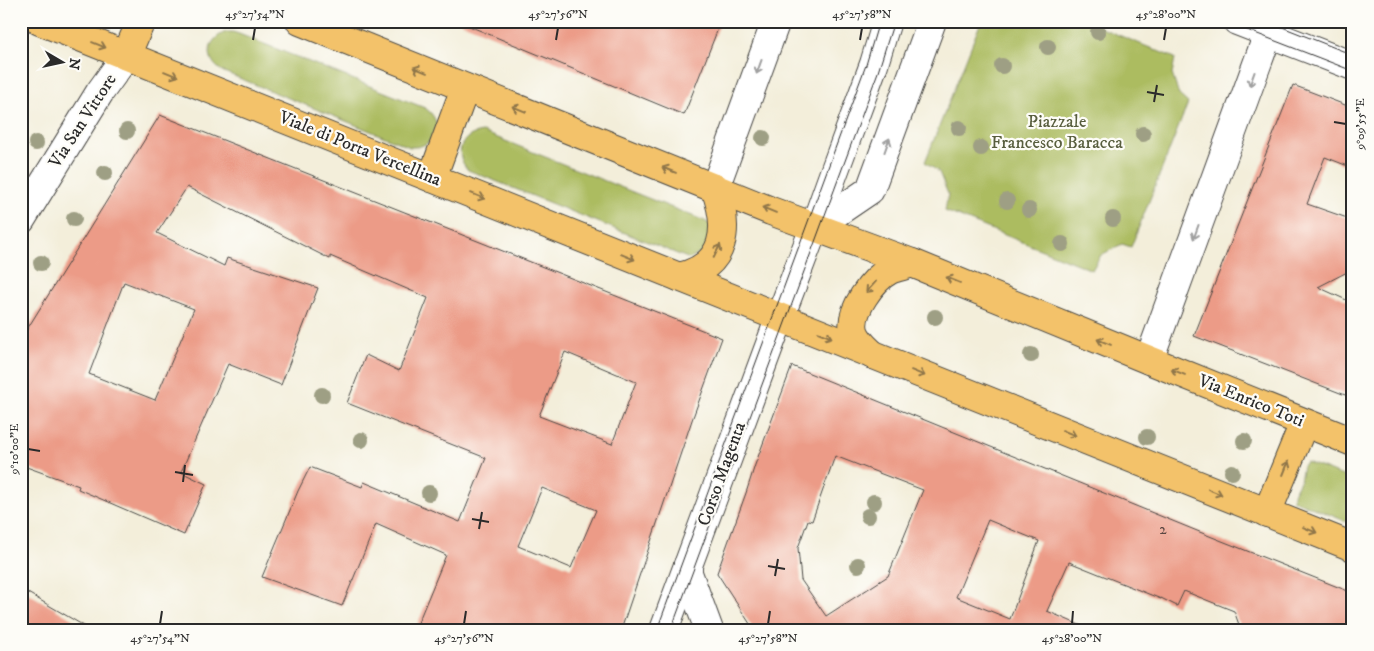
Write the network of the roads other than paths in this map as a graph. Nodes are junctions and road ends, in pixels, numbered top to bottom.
1 (40, 21) edge
2 (141, 21) edge
3 (300, 21) edge
4 (776, 21) edge
5 (887, 21) edge
6 (932, 21) edge
7 (1237, 21) edge
8 (1268, 34) junction
9 (126, 56) junction
10 (1353, 66) edge
11 (465, 88) junction
12 (432, 178) junction
13 (715, 188) junction
14 (21, 220) edge
15 (814, 228) junction
16 (912, 263) junction
17 (679, 277) junction
18 (780, 317) junction
19 (872, 355) junction
20 (1149, 360) junction
21 (1304, 423) junction
22 (1353, 442) edge
23 (1268, 513) junction
24 (1353, 547) edge
25 (688, 565) junction
26 (664, 630) edge
27 (709, 630) edge

1 -> 9 main road, Viale di Porta Vercellina
2 - 9 main road, Via San Vittore
11 -> 3 main road
4 -> 13 street
5 - 15 street
15 -> 6 street
7 - 8 street
8 - 10 street
8 -> 20 street
9 -> 12 main road, Viale di Porta Vercellina
9 - 14 street, Via San Vittore
11 - 12 main road
13 -> 11 main road
12 -> 17 main road, Viale di Porta Vercellina
15 -> 13 main road
17 -> 13 main road
15 - 16 main road
15 - 18 street
16 -> 19 main road
20 -> 16 main road
17 - 18 main road
18 -> 19 main road
18 - 25 street, Corso Magenta
19 -> 23 main road
21 -> 20 main road, Via Enrico Toti
21 - 22 main road, Via Enrico Toti
23 -> 21 main road
23 -> 24 main road
25 - 26 street, Corso Magenta
25 - 27 street

